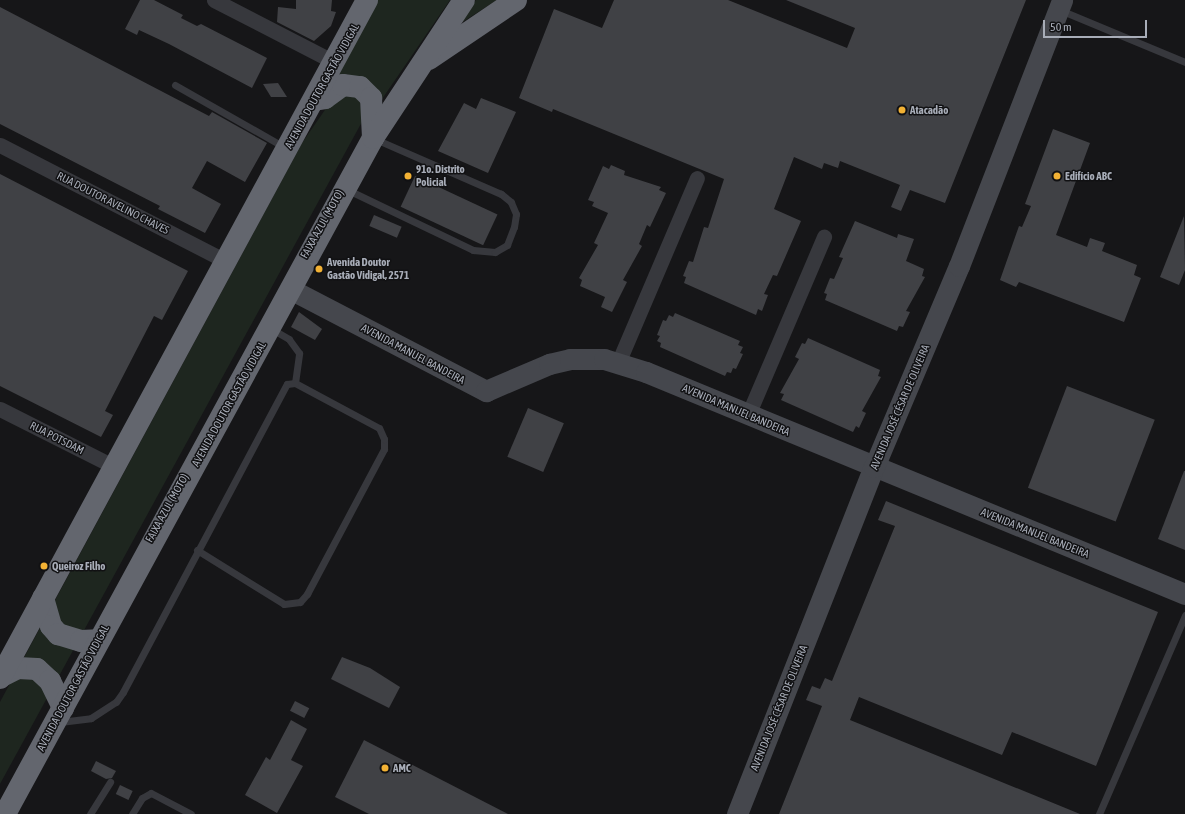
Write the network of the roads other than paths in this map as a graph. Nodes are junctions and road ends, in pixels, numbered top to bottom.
1 (215, 0) edge
2 (360, 0) edge
3 (367, 0) edge
4 (460, 0) edge
5 (464, 0) edge
6 (516, 0) edge
7 (1060, 5) edge
8 (356, 24) junction
9 (334, 62) junction
10 (1185, 62) edge
11 (418, 66) junction
12 (175, 85) dead end
13 (314, 100) junction
14 (373, 136) junction
15 (0, 145) edge
16 (287, 149) junction
17 (697, 178) dead end
18 (346, 189) junction
19 (824, 237) dead end
20 (226, 261) junction
21 (292, 290) junction
22 (270, 328) junction
23 (618, 363) junction
24 (295, 383) junction
25 (0, 409) edge
26 (748, 415) junction
27 (115, 467) junction
28 (874, 468) junction
29 (197, 550) junction
30 (1185, 594) edge
31 (43, 598) junction
32 (1185, 615) edge
33 (96, 640) junction
34 (0, 677) edge
35 (60, 711) junction
36 (110, 782) dead end
37 (0, 812) edge
38 (5, 814) edge
39 (90, 814) edge
40 (132, 814) edge
41 (191, 814) edge
42 (737, 814) edge
43 (1099, 814) edge

1 - 9 street
2 - 8 highway
3 - 8 highway, AVENIDA DOUTOR GASTÃO VIDIGAL
4 - 14 street, FAIXA AZUL (MOTO)
5 - 11 highway, AVENIDA DOUTOR GASTÃO VIDIGAL
6 - 11 highway
7 - 10 lane
7 - 28 street, AVENIDA JOSÉ CÉSAR DE OLIVEIRA
8 - 9 highway, AVENIDA DOUTOR GASTÃO VIDIGAL
9 - 13 highway, AVENIDA DOUTOR GASTÃO VIDIGAL
11 - 14 highway, AVENIDA DOUTOR GASTÃO VIDIGAL
12 - 16 lane
13 - 14 highway
13 - 16 highway, AVENIDA DOUTOR GASTÃO VIDIGAL
14 - 18 highway, AVENIDA DOUTOR GASTÃO VIDIGAL
14 - 18 lane
14 - 33 street, FAIXA AZUL (MOTO)
15 - 20 street, RUA DOUTOR AVELINO CHAVES
16 - 20 highway, AVENIDA DOUTOR GASTÃO VIDIGAL
17 - 23 street
18 - 21 highway, AVENIDA DOUTOR GASTÃO VIDIGAL
19 - 26 street
20 - 27 highway, AVENIDA DOUTOR GASTÃO VIDIGAL
21 - 22 highway, AVENIDA DOUTOR GASTÃO VIDIGAL
21 - 23 street, AVENIDA MANUEL BANDEIRA
22 - 24 lane
22 - 33 highway, AVENIDA DOUTOR GASTÃO VIDIGAL
23 - 26 street, AVENIDA MANUEL BANDEIRA
24 - 29 lane
24 - 29 lane
25 - 27 street, RUA POTSDAM
26 - 28 street, AVENIDA MANUEL BANDEIRA
27 - 31 highway, AVENIDA DOUTOR GASTÃO VIDIGAL
28 - 30 street, AVENIDA MANUEL BANDEIRA
28 - 42 street, AVENIDA JOSÉ CÉSAR DE OLIVEIRA
29 - 35 lane
31 - 33 highway
31 - 34 highway, AVENIDA DOUTOR GASTÃO VIDIGAL
32 - 43 lane
33 - 35 highway, AVENIDA DOUTOR GASTÃO VIDIGAL
34 - 35 highway
35 - 37 street
35 - 38 highway, AVENIDA DOUTOR GASTÃO VIDIGAL
36 - 39 lane
40 - 41 lane

